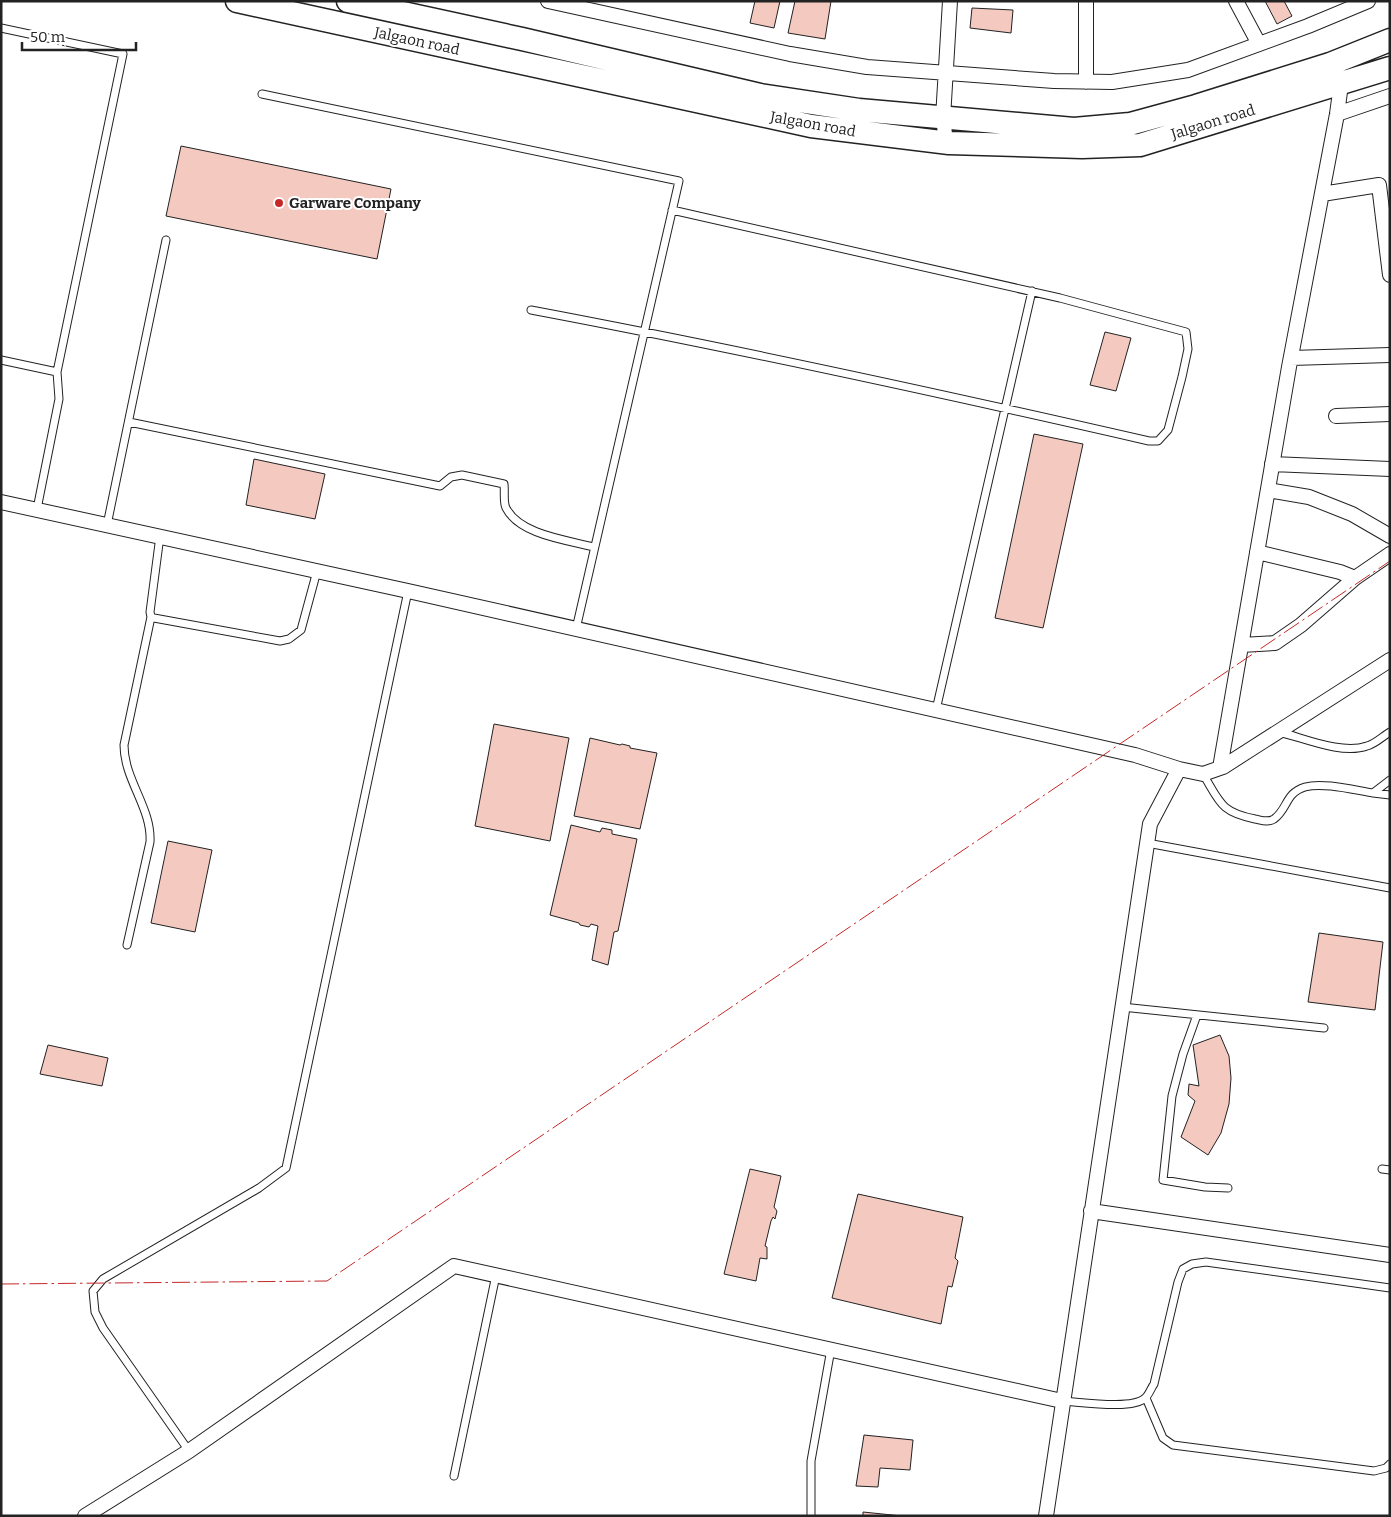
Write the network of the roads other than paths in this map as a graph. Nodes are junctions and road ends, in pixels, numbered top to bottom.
1 (236, 1) edge
2 (348, 1) edge
3 (548, 1) edge
4 (950, 1) edge
5 (1086, 1) edge
6 (1236, 1) edge
7 (1368, 1) edge
8 (1, 28) edge
9 (1390, 40) edge
10 (1259, 44) junction
11 (1341, 59) junction
12 (1390, 68) edge
13 (946, 73) junction
14 (1086, 82) junction
15 (1343, 82) junction
16 (262, 94) dead end
17 (1390, 96) edge
18 (1337, 114) junction
19 (943, 118) junction
20 (946, 142) junction
21 (1322, 194) junction
22 (672, 210) junction
23 (1387, 236) edge
24 (166, 240) dead end
25 (1390, 275) edge
26 (1032, 291) junction
27 (531, 310) dead end
28 (644, 331) junction
29 (1390, 355) edge
30 (1290, 358) junction
31 (1, 360) edge
32 (57, 372) junction
33 (1005, 408) junction
34 (1390, 414) edge
35 (1336, 416) dead end
36 (128, 422) junction
37 (1272, 464) junction
38 (1390, 469) edge
39 (1268, 490) junction
40 (1, 502) edge
41 (37, 509) junction
42 (107, 525) junction
43 (160, 536) junction
44 (1390, 536) edge
45 (594, 547) junction
46 (1257, 552) junction
47 (1390, 554) edge
48 (317, 571) junction
49 (1355, 578) junction
50 (408, 591) junction
51 (151, 617) junction
52 (576, 628) junction
53 (1241, 645) junction
54 (1390, 660) edge
55 (936, 710) junction
56 (1278, 732) junction
57 (1390, 732) edge
58 (1220, 768) junction
59 (1179, 769) junction
60 (1203, 774) junction
61 (1390, 780) edge
62 (1374, 792) junction
63 (1390, 795) edge
64 (1147, 843) junction
65 (1390, 888) edge
66 (127, 945) dead end
67 (1122, 1007) junction
68 (1198, 1014) junction
69 (1324, 1028) dead end
70 (1228, 1188) dead end
71 (1091, 1211) junction
72 (1390, 1254) edge
73 (496, 1275) junction
74 (1390, 1288) edge
75 (831, 1349) junction
76 (1146, 1398) junction
77 (1062, 1400) junction
78 (188, 1451) junction
79 (1390, 1464) edge
80 (454, 1476) dead end
81 (85, 1516) edge
82 (811, 1516) edge
83 (1046, 1516) edge

1 - 20 highway, Jalgaon road
2 - 19 highway, Jalgaon road
3 - 13 street
4 - 13 street
5 - 14 street
6 - 10 street
7 - 10 street
8 - 32 lane
9 - 11 highway, Jalgaon road
10 - 14 street
11 - 15 street
11 - 19 highway, Jalgaon road
12 - 15 highway, Jalgaon road
13 - 14 street
13 - 19 street
15 - 18 street
15 - 20 highway, Jalgaon road
16 - 22 lane
17 - 18 street
18 - 21 street
19 - 20 street
21 - 23 street
21 - 30 street
22 - 26 lane
22 - 28 lane
23 - 25 street
24 - 36 lane
26 - 33 lane
26 - 33 lane
27 - 28 lane
28 - 33 lane
28 - 45 lane
29 - 30 street
30 - 37 street
31 - 32 lane
32 - 41 lane
33 - 55 lane
34 - 35 street
36 - 42 lane
36 - 45 lane
37 - 38 street
37 - 39 street
39 - 44 street
39 - 46 street
40 - 41 street
41 - 42 street
42 - 43 street
43 - 48 street
43 - 51 lane
45 - 52 lane
46 - 49 street
46 - 53 street
47 - 49 street
48 - 50 street
48 - 51 lane
49 - 53 street
50 - 52 street
50 - 78 lane
51 - 66 lane
52 - 55 street
53 - 58 street
54 - 56 street
55 - 59 street
56 - 57 lane
56 - 58 street
58 - 60 street
59 - 60 street
59 - 64 street
60 - 62 lane
61 - 62 lane
62 - 63 lane
64 - 65 lane
64 - 67 street
67 - 68 lane
67 - 71 street
68 - 69 lane
68 - 70 lane
71 - 72 street
71 - 77 street
73 - 75 street
73 - 78 street
73 - 80 lane
74 - 76 lane
75 - 77 street
75 - 82 lane
76 - 77 lane
76 - 79 lane
77 - 83 street
78 - 81 street

